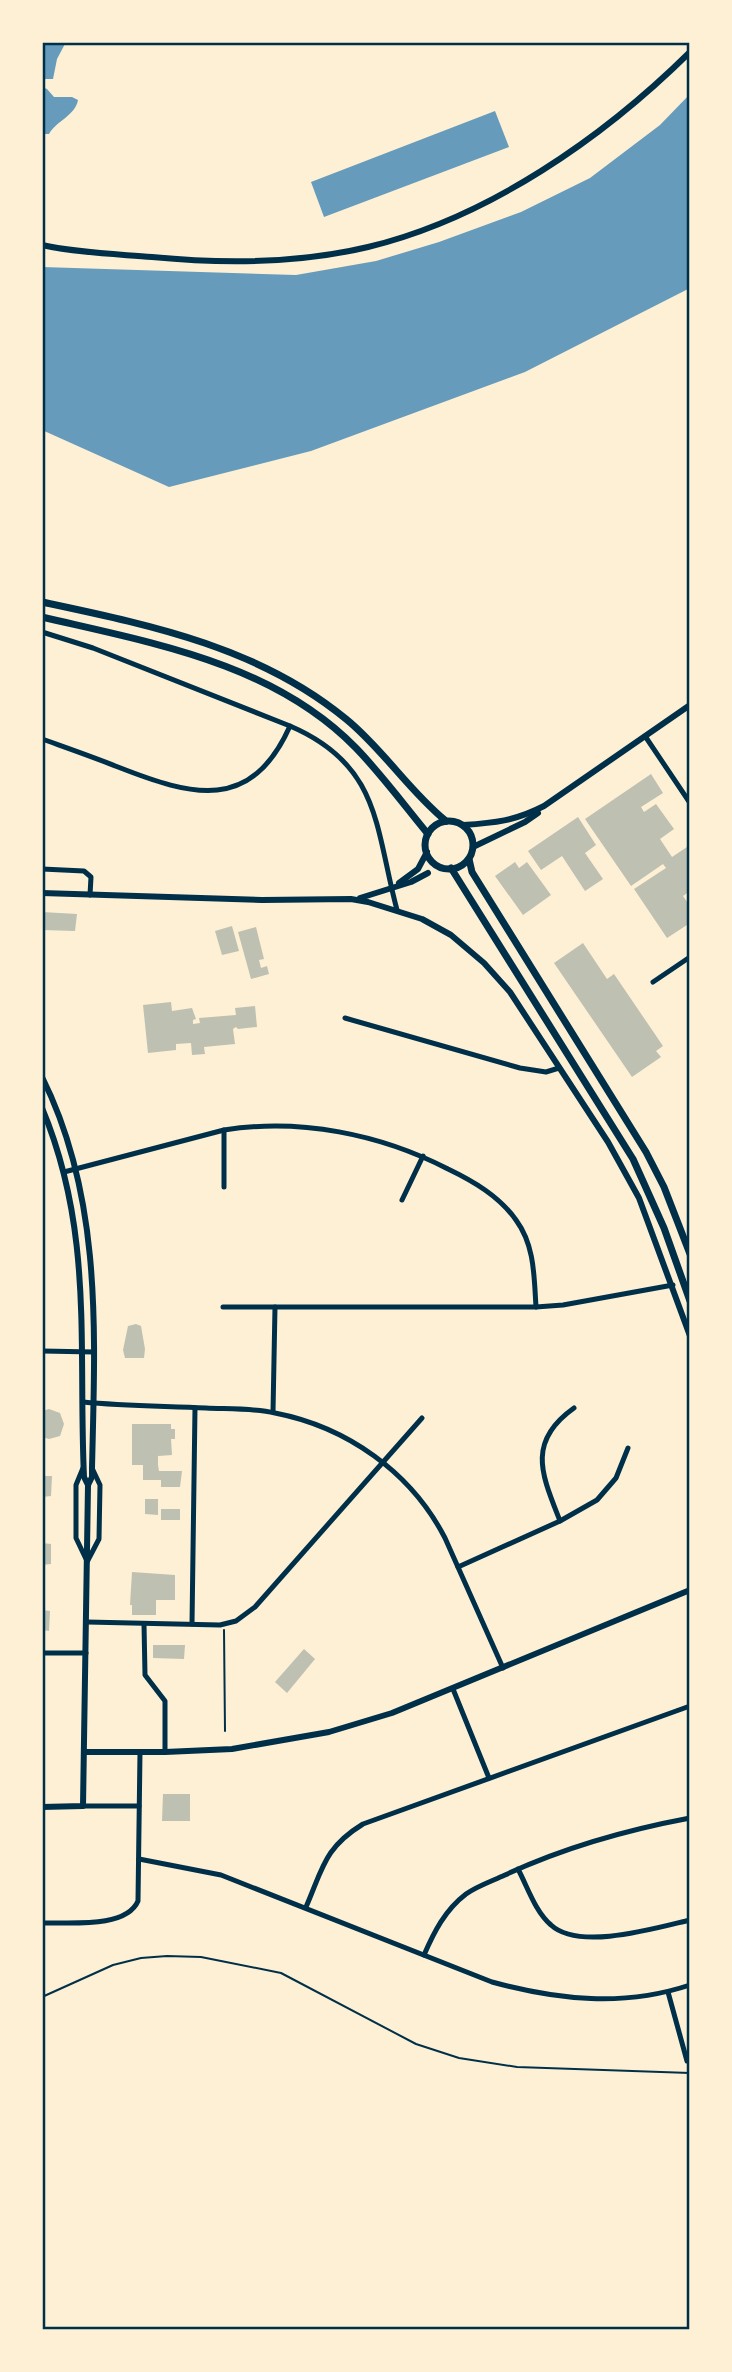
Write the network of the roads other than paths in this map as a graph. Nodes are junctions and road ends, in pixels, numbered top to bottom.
1 (690, 52) edge
2 (42, 244) edge
3 (42, 602) edge
4 (42, 617) edge
5 (42, 632) edge
6 (690, 705) edge
7 (290, 726) junction
8 (645, 736) junction
9 (42, 739) edge
10 (690, 803) edge
11 (544, 806) junction
12 (446, 821) junction
13 (463, 825) junction
14 (428, 834) junction
15 (473, 847) junction
16 (427, 852) junction
17 (469, 859) junction
18 (451, 868) junction
19 (42, 869) edge
20 (428, 873) dead end
21 (391, 888) junction
22 (42, 894) edge
23 (90, 895) junction
24 (351, 899) junction
25 (397, 910) junction
26 (690, 957) edge
27 (653, 982) dead end
28 (345, 1018) dead end
29 (559, 1068) junction
30 (42, 1077) edge
31 (42, 1108) edge
32 (224, 1130) junction
33 (423, 1156) junction
34 (77, 1169) junction
35 (64, 1172) junction
36 (224, 1187) dead end
37 (402, 1200) dead end
38 (690, 1254) edge
39 (673, 1285) junction
40 (690, 1301) edge
41 (223, 1307) dead end
42 (275, 1307) junction
43 (536, 1307) junction
44 (690, 1336) edge
45 (42, 1351) edge
46 (83, 1352) junction
47 (94, 1352) junction
48 (83, 1402) junction
49 (94, 1403) junction
50 (195, 1408) junction
51 (574, 1408) dead end
52 (273, 1412) junction
53 (422, 1418) dead end
54 (628, 1448) dead end
55 (383, 1462) junction
56 (83, 1468) junction
57 (92, 1468) junction
58 (88, 1485) junction
59 (560, 1521) junction
60 (87, 1562) junction
61 (458, 1567) junction
62 (690, 1590) edge
63 (87, 1622) junction
64 (144, 1623) junction
65 (192, 1624) junction
66 (42, 1653) edge
67 (86, 1653) junction
68 (503, 1668) junction
69 (453, 1689) junction
70 (690, 1706) edge
71 (84, 1752) junction
72 (140, 1752) junction
73 (165, 1752) junction
74 (489, 1778) junction
75 (83, 1806) junction
76 (139, 1806) junction
77 (42, 1807) edge
78 (690, 1818) edge
79 (139, 1859) junction
80 (518, 1869) junction
81 (306, 1907) junction
82 (690, 1920) edge
83 (42, 1923) edge
84 (424, 1955) junction
85 (690, 1985) edge
86 (668, 1992) junction
87 (687, 2062) dead end

1 - 2 street
3 - 12 main road
4 - 14 main road
5 - 7 street
6 - 8 street
7 - 9 street
7 - 21 street
8 - 10 street
8 - 11 street
11 - 13 street
11 - 15 street
12 - 13 main road
12 - 14 main road
13 - 15 main road
14 - 16 main road
15 - 17 main road
16 - 18 main road
16 - 21 street
17 - 18 main road
17 - 38 main road
18 - 40 main road
19 - 23 street
20 - 21 street
21 - 24 street
21 - 25 street
22 - 23 street
23 - 24 street
24 - 25 street
25 - 29 street
26 - 27 street
28 - 29 street
29 - 39 street
30 - 34 street
31 - 35 street
32 - 33 street
32 - 34 street
32 - 36 street
33 - 37 street
33 - 43 street
34 - 35 street
34 - 47 street
35 - 46 street
39 - 43 street
39 - 44 street
41 - 42 street
42 - 43 street
42 - 52 street
45 - 46 street
46 - 47 street
46 - 48 street
47 - 49 street
48 - 49 street
48 - 56 street
49 - 50 street
49 - 57 street
50 - 52 street
50 - 65 street
51 - 59 street
52 - 55 street
53 - 55 street
54 - 59 street
55 - 61 street
55 - 65 street
56 - 58 street
56 - 60 street
57 - 58 street
57 - 60 street
58 - 60 street
59 - 61 street
60 - 63 street
61 - 68 street
62 - 68 street
63 - 64 street
63 - 67 street
64 - 65 street
64 - 73 street
66 - 67 street
67 - 71 street
68 - 69 street
69 - 73 street
69 - 74 street
70 - 74 street
71 - 72 street
71 - 75 street
72 - 73 street
72 - 76 street
74 - 81 street
75 - 76 street
75 - 77 street
76 - 79 street
78 - 80 street
79 - 81 street
79 - 83 street
80 - 82 street
80 - 84 street
81 - 84 street
84 - 86 street
85 - 86 street
86 - 87 street

